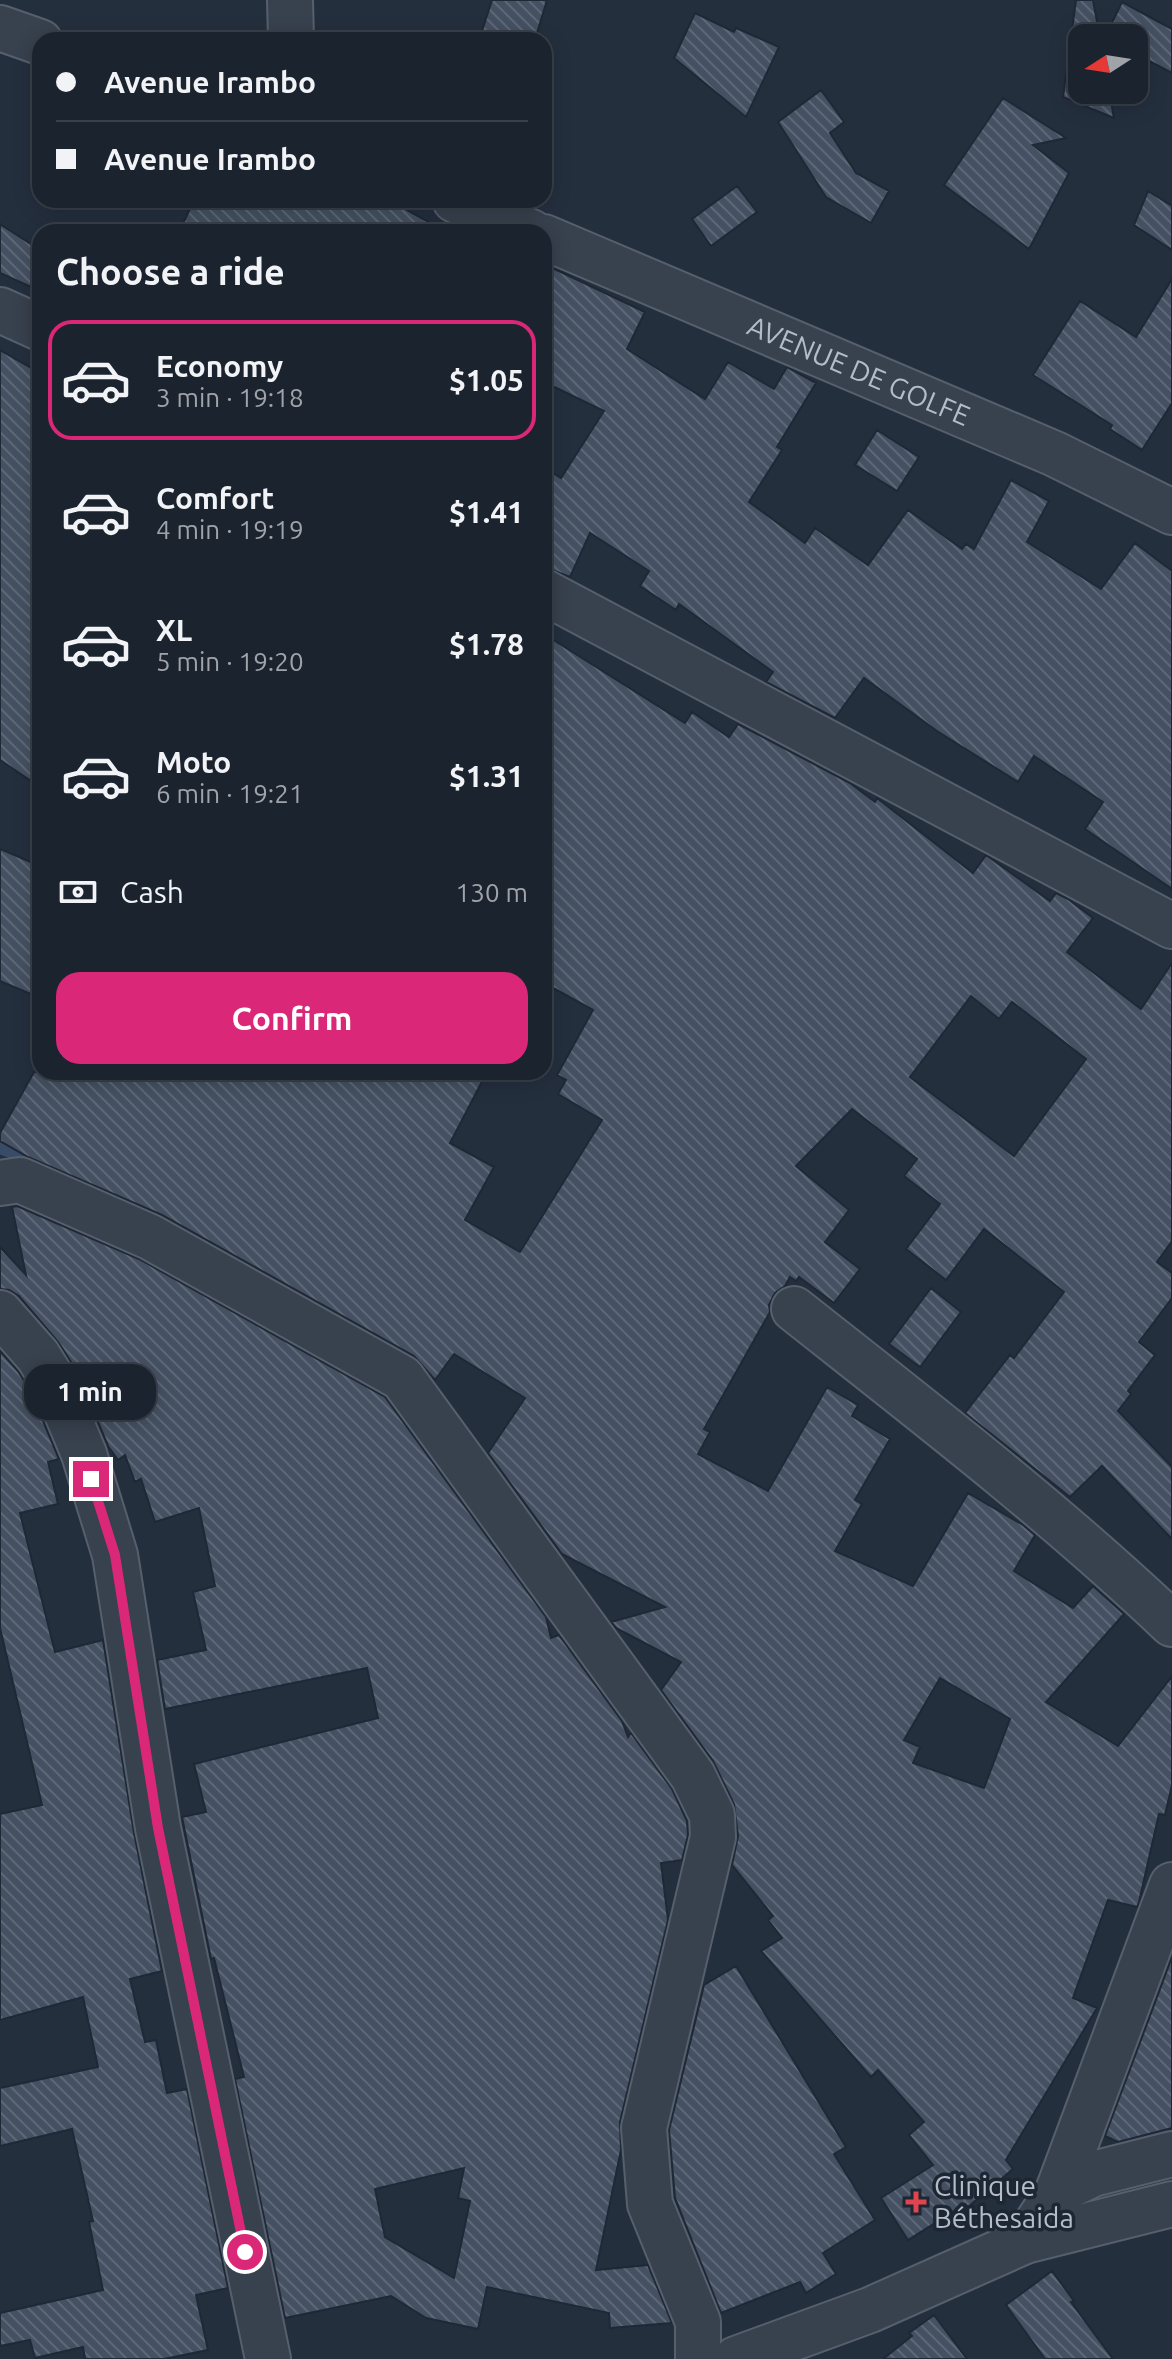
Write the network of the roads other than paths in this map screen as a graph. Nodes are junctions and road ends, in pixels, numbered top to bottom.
1 (290, 0) edge
2 (0, 28) edge
3 (291, 32) edge
4 (32, 39) edge
5 (474, 208) edge
6 (512, 224) edge
7 (552, 240) edge
8 (0, 310) edge
9 (32, 324) edge
10 (1172, 512) edge
11 (552, 596) edge
12 (1172, 926) edge
13 (0, 1183) edge
14 (794, 1309) dead end
15 (0, 1313) edge
16 (1172, 1624) edge
17 (1172, 1885) edge
18 (1172, 2154) edge
19 (1058, 2191) junction
20 (1172, 2204) edge
21 (1025, 2241) junction
22 (268, 2359) edge
23 (698, 2359) edge
24 (736, 2359) edge

1 - 3 street
2 - 4 street
5 - 6 street
7 - 10 street, AVENUE DE GOLFE
8 - 9 street
11 - 12 street
13 - 23 street
14 - 16 street
15 - 22 street
17 - 19 street
18 - 19 street
19 - 21 street
20 - 21 street
21 - 24 street

